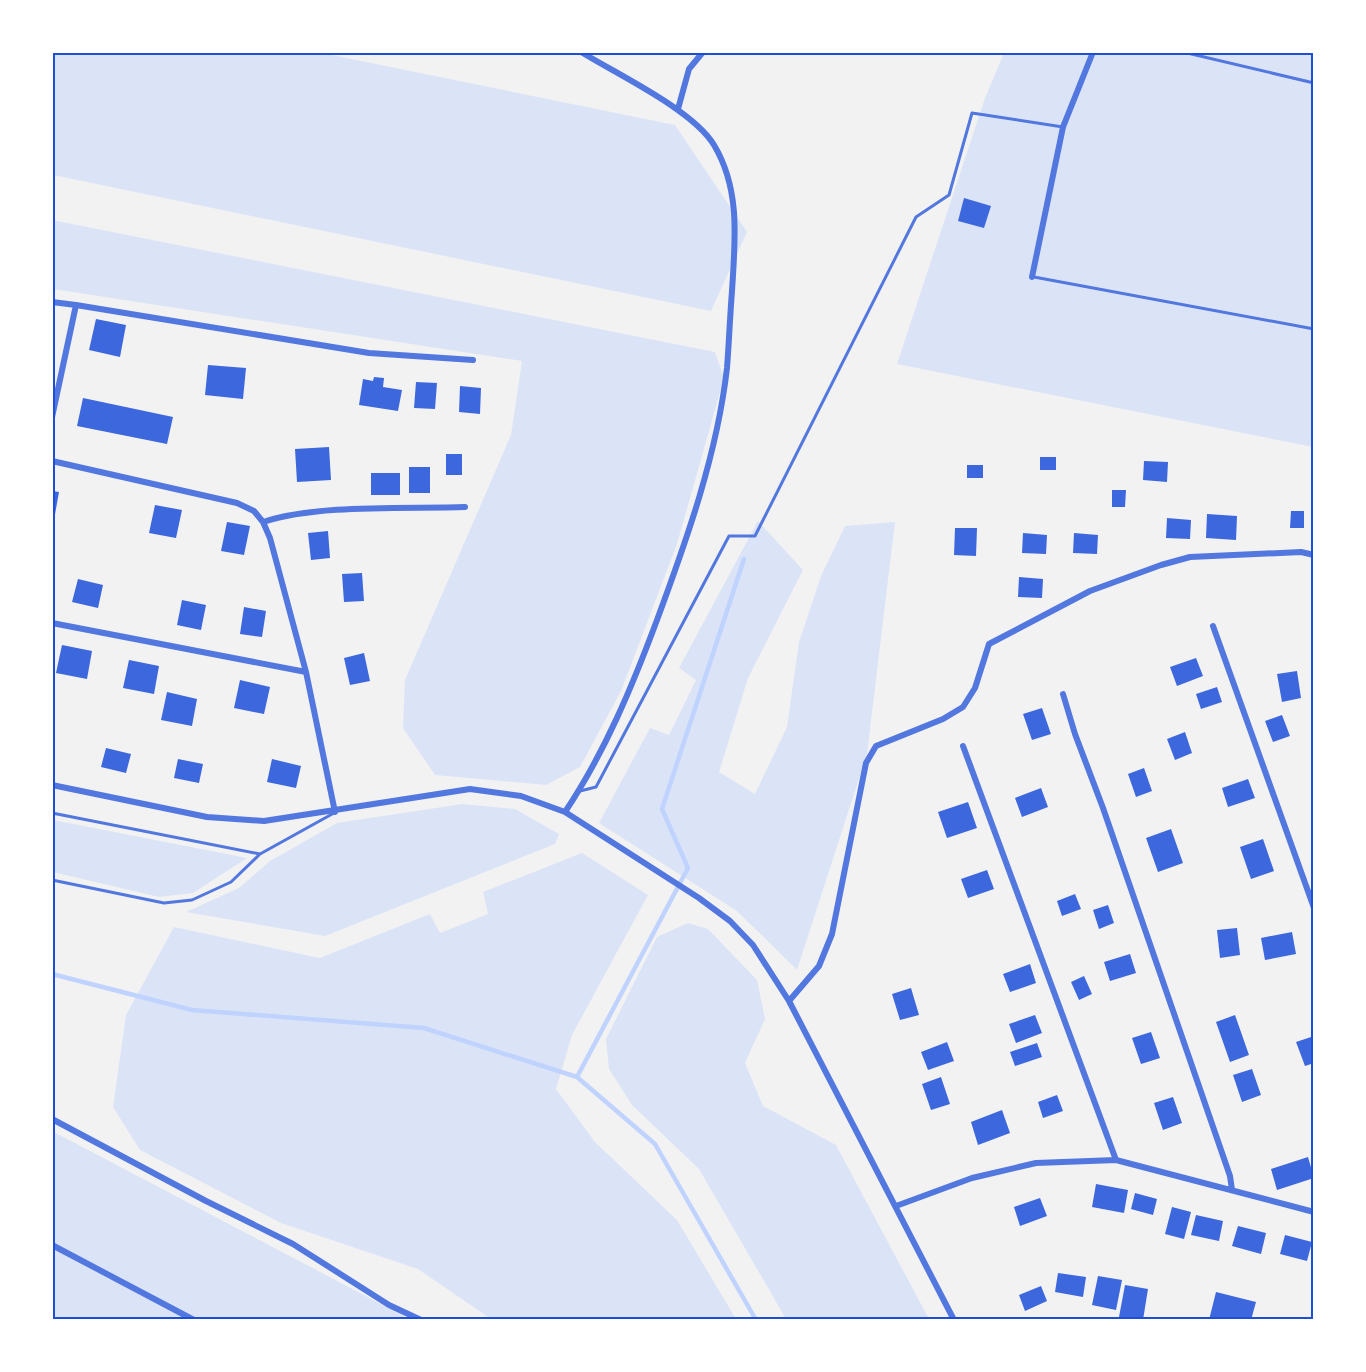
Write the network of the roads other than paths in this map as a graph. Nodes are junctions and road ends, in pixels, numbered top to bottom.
1 (581, 52) edge
2 (703, 52) edge
3 (1093, 52) edge
4 (1183, 52) edge
5 (1314, 83) edge
6 (678, 109) junction
7 (1063, 127) junction
8 (1032, 277) joint
9 (52, 302) edge
10 (76, 305) junction
11 (1314, 329) edge
12 (473, 360) dead end
13 (52, 417) edge
14 (52, 461) edge
15 (465, 507) dead end
16 (263, 522) junction
17 (1314, 555) edge
18 (52, 623) edge
19 (1213, 626) dead end
20 (306, 672) junction
21 (1063, 694) dead end
22 (963, 746) dead end
23 (52, 785) edge
24 (578, 792) junction
25 (336, 812) junction
26 (565, 812) junction
27 (52, 813) edge
28 (260, 854) junction
29 (52, 880) edge
30 (1314, 908) edge
31 (789, 1001) junction
32 (52, 1119) edge
33 (1116, 1160) junction
34 (1232, 1190) junction
35 (896, 1206) junction
36 (1314, 1212) edge
37 (52, 1245) edge
38 (194, 1320) edge
39 (421, 1320) edge
40 (954, 1320) edge

1 - 6 street
2 - 6 street
3 - 7 street
4 - 5 lane
6 - 24 street
7 - 8 street
7 - 24 lane
8 - 11 lane
9 - 10 street
10 - 12 street
10 - 13 street
14 - 16 street
15 - 16 street
16 - 20 street
17 - 31 street
18 - 20 street
19 - 30 street
20 - 25 street
21 - 34 street
22 - 33 street
23 - 25 street
24 - 26 street
25 - 26 street
25 - 28 lane
26 - 31 street
27 - 28 lane
28 - 29 lane
31 - 35 street
32 - 39 street
33 - 34 street
33 - 35 street
34 - 36 street
35 - 40 street
37 - 38 street

